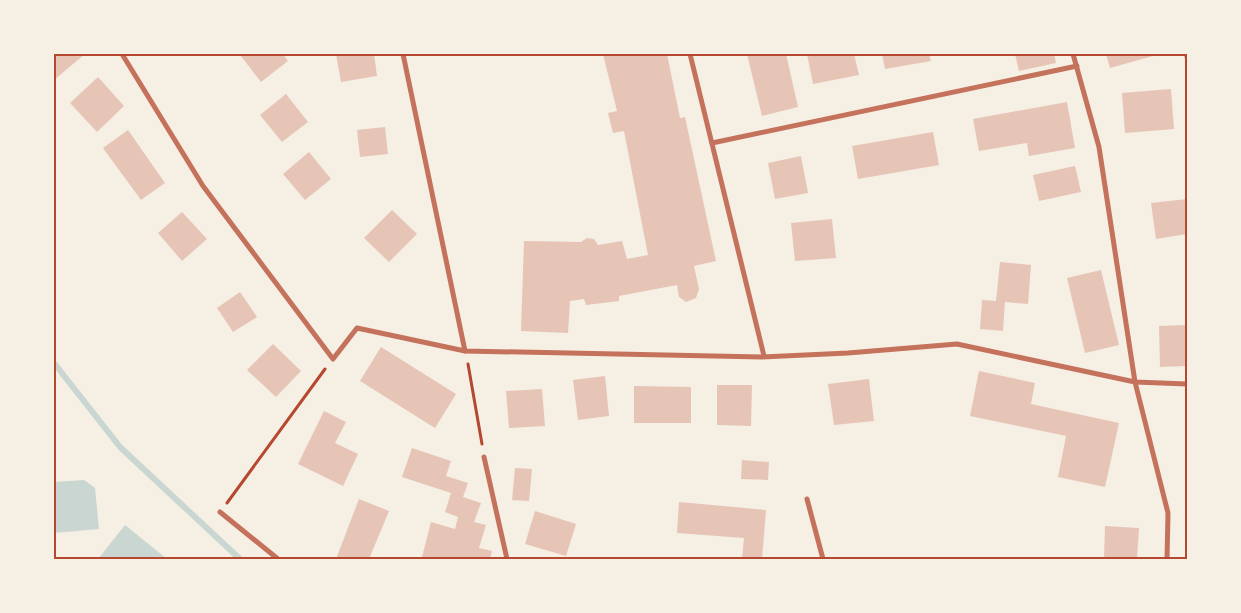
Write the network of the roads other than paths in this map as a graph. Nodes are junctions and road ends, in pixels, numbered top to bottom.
1 (122, 54) edge
2 (402, 54) edge
3 (690, 54) edge
4 (1074, 54) edge
5 (1077, 66) junction
6 (712, 143) junction
7 (465, 351) junction
8 (764, 356) junction
9 (1135, 382) junction
10 (1187, 384) edge
11 (484, 457) road end
12 (806, 498) dead end
13 (220, 512) dead end
14 (278, 559) edge
15 (507, 559) edge
16 (823, 559) edge
17 (1167, 559) edge

1 - 7 street
2 - 7 street
3 - 6 street
4 - 5 street
5 - 6 street
5 - 9 street
6 - 8 street
7 - 8 street
8 - 9 street
9 - 10 street
9 - 17 street
11 - 15 street
12 - 16 street
13 - 14 street

